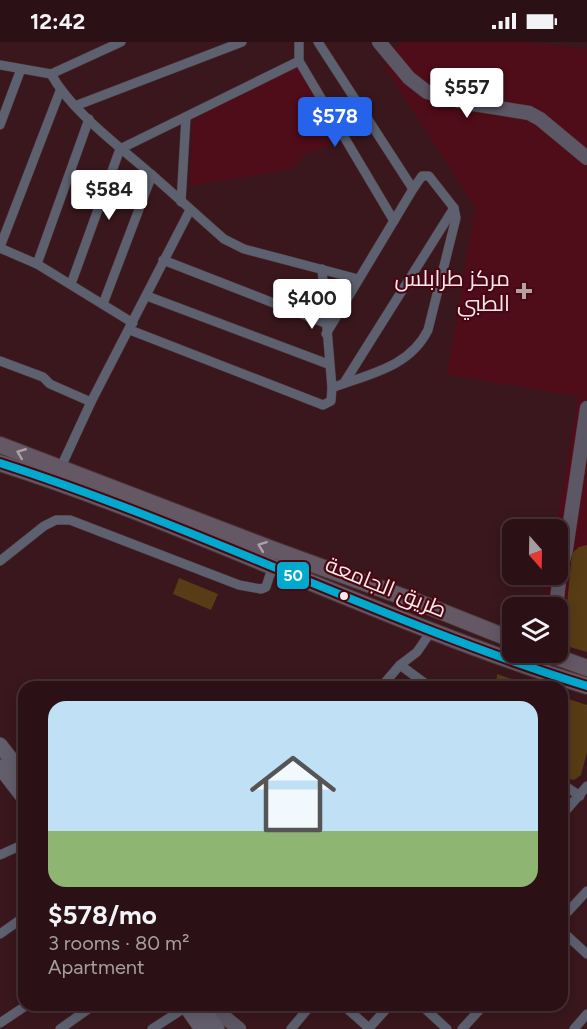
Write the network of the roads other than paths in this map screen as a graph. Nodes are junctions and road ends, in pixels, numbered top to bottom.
1 (121, 42) edge
2 (242, 42) edge
3 (299, 42) edge
4 (318, 42) edge
5 (379, 42) edge
6 (299, 61) junction
7 (0, 65) edge
8 (21, 69) junction
9 (51, 74) junction
10 (60, 91) junction
11 (75, 106) junction
12 (186, 117) junction
13 (89, 119) junction
14 (0, 125) edge
15 (120, 149) junction
16 (587, 158) edge
17 (152, 175) junction
18 (414, 189) junction
19 (181, 202) junction
20 (454, 208) junction
21 (189, 210) junction
22 (394, 221) junction
23 (0, 247) edge
24 (163, 260) junction
25 (37, 264) junction
26 (322, 269) junction
27 (358, 279) junction
28 (72, 284) junction
29 (147, 296) junction
30 (103, 304) junction
31 (325, 322) junction
32 (131, 326) junction
33 (326, 334) junction
34 (0, 361) edge
35 (328, 364) junction
36 (344, 383) junction
37 (332, 388) junction
38 (91, 402) junction
39 (587, 408) edge
40 (0, 445) edge
41 (0, 463) edge
42 (60, 469) junction
43 (0, 561) edge
44 (273, 565) junction
45 (558, 597) edge
46 (432, 630) junction
47 (502, 636) edge
48 (568, 661) edge
49 (400, 665) junction
50 (587, 668) edge
51 (386, 681) edge
52 (422, 681) edge
53 (587, 686) edge
54 (0, 746) edge
55 (0, 767) edge
56 (18, 768) edge
57 (587, 786) edge
58 (568, 788) edge
59 (18, 790) edge
60 (580, 796) junction
61 (568, 809) edge
62 (18, 847) edge
63 (0, 855) edge
64 (587, 891) edge
65 (568, 912) edge
66 (18, 921) edge
67 (1, 932) edge
68 (568, 937) edge
69 (587, 954) edge
70 (18, 1011) edge
71 (79, 1011) edge
72 (85, 1011) edge
73 (191, 1011) edge
74 (202, 1011) edge
75 (205, 1011) edge
76 (210, 1011) edge
77 (306, 1011) edge
78 (350, 1011) edge
79 (385, 1011) edge
80 (428, 1011) edge
81 (478, 1011) edge
82 (81, 1014) junction
83 (587, 1014) edge
84 (0, 1023) edge
85 (60, 1029) edge
86 (152, 1029) edge
87 (202, 1029) edge
88 (217, 1029) edge
89 (239, 1029) edge
90 (291, 1029) edge
91 (370, 1029) edge
92 (447, 1029) edge
93 (462, 1029) edge
94 (574, 1029) edge

1 - 9 street
2 - 11 street
3 - 6 street
4 - 18 street
5 - 16 street
6 - 12 street
6 - 22 street
7 - 8 street
8 - 9 street
8 - 14 street
9 - 10 street
10 - 11 street
10 - 23 street
11 - 13 street
12 - 15 street
12 - 19 street
13 - 15 street
13 - 25 street
15 - 17 street
15 - 28 street
17 - 19 street
17 - 30 street
18 - 20 street
18 - 22 street
19 - 21 street
20 - 36 street
20 - 36 street
21 - 24 street
21 - 26 street
22 - 27 street
23 - 25 street
24 - 29 street
24 - 31 street
25 - 28 street
26 - 27 street
26 - 31 street
27 - 33 street
28 - 30 street
29 - 32 street
29 - 35 street
30 - 32 street
31 - 33 street
32 - 37 street
32 - 38 street
33 - 35 street
34 - 38 street
35 - 37 street
36 - 37 street
38 - 42 street
39 - 45 street
42 -> 40 highway, طريق الجامعة
41 - 44 highway, طريق الجامعة
47 -> 42 highway, طريق الجامعة
43 - 44 street
44 - 46 highway, طريق الجامعة
46 - 49 street
46 - 53 highway, طريق الجامعة
48 - 50 highway
49 - 51 street
49 - 52 street
54 - 56 main road
55 - 59 main road
57 - 60 street
58 - 60 street
60 - 61 street
62 - 63 street
64 - 65 street
66 - 67 street
68 - 69 street
70 - 84 street
71 - 82 street
72 - 82 street
73 - 86 street
74 - 87 main road
75 - 88 main road
76 - 89 street
77 - 90 street
78 - 91 street
79 - 91 street
80 - 92 street
81 - 93 street
82 - 85 street
83 - 94 street

